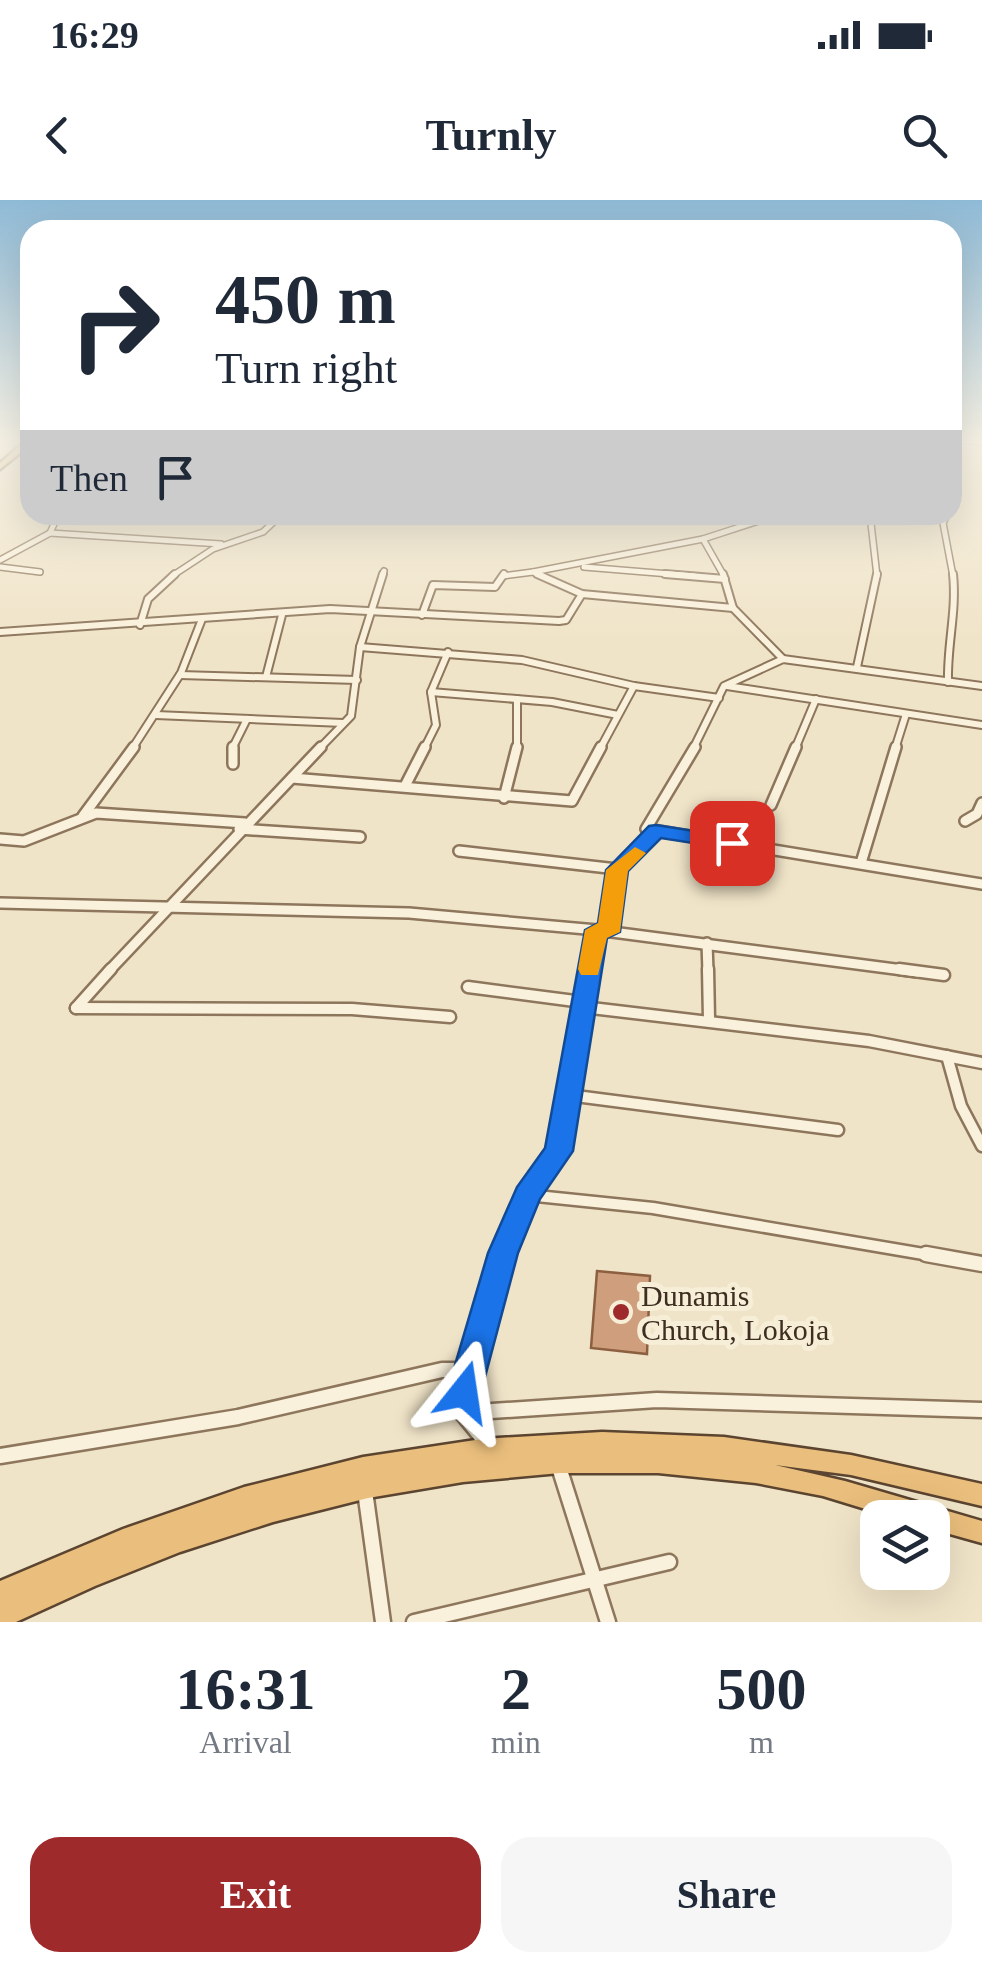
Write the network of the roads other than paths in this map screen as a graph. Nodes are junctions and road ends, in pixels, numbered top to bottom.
1 (54, 525) edge
2 (274, 525) edge
3 (747, 525) edge
4 (872, 525) edge
5 (944, 525) edge
6 (50, 533) junction
7 (704, 539) junction
8 (229, 545) junction
9 (0, 560) edge
10 (576, 566) junction
11 (0, 568) edge
12 (384, 571) dead end
13 (40, 572) dead end
14 (533, 572) junction
15 (725, 579) junction
16 (582, 594) junction
17 (732, 608) junction
18 (370, 613) junction
19 (282, 615) junction
20 (422, 616) junction
21 (202, 619) junction
22 (140, 626) junction
23 (0, 632) edge
24 (360, 647) junction
25 (448, 652) junction
26 (783, 658) junction
27 (856, 667) junction
28 (180, 675) junction
29 (266, 677) junction
30 (357, 680) junction
31 (948, 682) junction
32 (634, 686) junction
33 (724, 686) junction
34 (982, 686) edge
35 (431, 692) junction
36 (718, 698) junction
37 (517, 699) junction
38 (816, 699) junction
39 (156, 714) junction
40 (906, 714) junction
41 (618, 715) junction
42 (246, 719) junction
43 (343, 723) junction
44 (982, 725) edge
45 (233, 764) dead end
46 (292, 778) junction
47 (406, 784) junction
48 (504, 798) junction
49 (982, 803) edge
50 (771, 804) dead end
51 (83, 816) junction
52 (965, 821) dead end
53 (242, 826) junction
54 (656, 831) junction
55 (360, 837) dead end
56 (0, 839) edge
57 (459, 851) dead end
58 (860, 863) junction
59 (617, 870) junction
60 (982, 884) edge
61 (0, 904) edge
62 (164, 908) junction
63 (603, 931) junction
64 (707, 943) junction
65 (944, 975) dead end
66 (468, 987) dead end
67 (582, 1007) junction
68 (450, 1017) dead end
69 (710, 1019) junction
70 (947, 1056) junction
71 (982, 1063) edge
72 (568, 1095) junction
73 (838, 1130) dead end
74 (982, 1146) edge
75 (527, 1195) junction
76 (982, 1264) edge
77 (467, 1370) junction
78 (982, 1410) edge
79 (462, 1413) junction
80 (489, 1446) junction
81 (0, 1456) edge
82 (558, 1464) junction
83 (364, 1485) junction
84 (982, 1495) edge
85 (862, 1500) edge
86 (950, 1523) edge
87 (982, 1532) edge
88 (669, 1562) dead end
89 (596, 1579) junction
90 (42, 1585) junction
91 (0, 1593) edge
92 (0, 1617) edge
93 (383, 1622) edge
94 (414, 1622) edge
95 (608, 1622) edge

1 - 6 street
2 - 8 street
3 - 7 street
4 - 27 street
5 - 31 street
6 - 8 street
6 - 9 street
7 - 10 street
7 - 15 street
8 - 22 street
10 - 14 street
10 - 15 street
11 - 13 street
12 - 18 street
14 - 16 street
14 - 20 street
15 - 17 street
16 - 17 street
16 - 20 street
17 - 26 street
18 - 19 street
18 - 20 street
18 - 24 street
19 - 21 street
19 - 29 street
21 - 22 street
21 - 28 street
22 - 23 street
24 - 25 street
24 - 30 street
25 - 32 street
25 - 35 street
26 - 27 street
26 - 33 street
27 - 31 street
28 - 29 street
28 - 39 street
29 - 30 street
30 - 43 street
31 - 34 street
32 - 36 street
32 - 41 street
33 - 36 street
33 - 38 street
35 - 37 street
35 - 47 street
36 - 54 street
37 - 41 street
37 - 48 street
38 - 40 street
38 - 50 street
39 - 42 street
39 - 51 street
40 - 44 street
40 - 58 street
41 - 48 street
42 - 43 street
42 - 45 street
43 - 46 street
46 - 47 street
46 - 53 street
47 - 48 street
49 - 52 street
51 - 53 street
51 - 56 street
53 - 55 street
53 - 62 street
54 - 58 street
54 - 59 street
57 - 59 street
58 - 60 street
59 - 63 street
61 - 62 street
62 - 63 street
62 - 68 street
63 - 64 street
63 - 67 street
64 - 65 street
64 - 69 street
66 - 67 street
67 - 69 street
67 - 72 street
69 - 70 street
70 - 71 street
70 - 74 street
72 - 73 street
72 - 75 street
75 - 76 street
75 - 77 street
77 - 79 street
77 - 81 street
78 - 79 street
79 - 80 street
80 - 84 highway
80 - 90 highway
82 - 83 highway
82 - 85 highway
82 - 89 street
83 - 90 highway
83 - 93 street
86 - 87 highway
88 - 89 street
89 - 94 street
89 - 95 street
90 - 91 highway
90 - 92 highway

